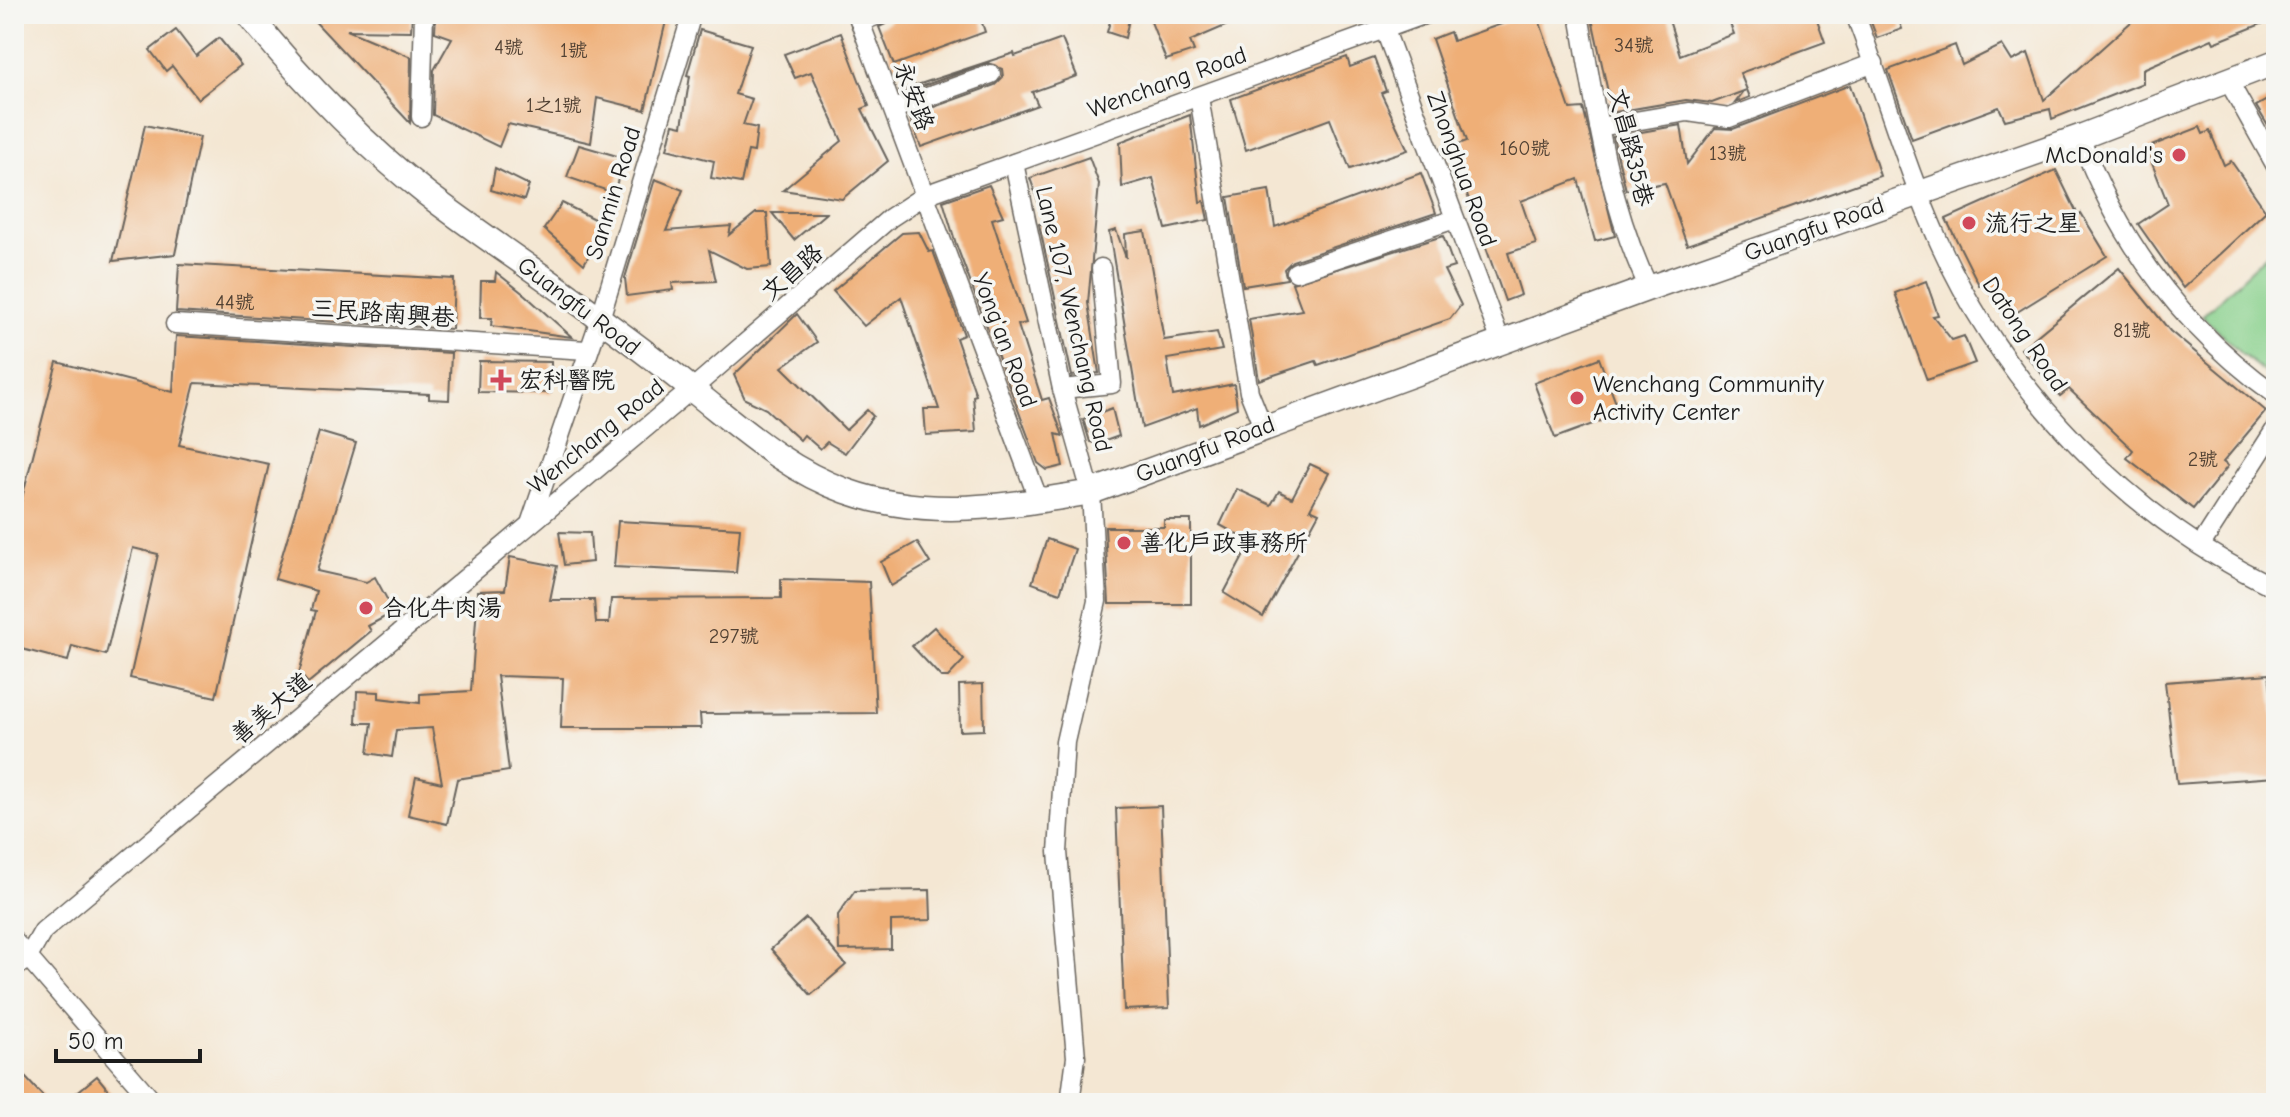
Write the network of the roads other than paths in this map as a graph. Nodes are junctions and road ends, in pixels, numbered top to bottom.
1 (248, 14) edge
2 (424, 14) edge
3 (692, 14) edge
4 (881, 14) edge
5 (1426, 14) edge
6 (1579, 14) edge
7 (1855, 14) edge
8 (859, 18) edge
9 (1381, 22) edge
10 (2276, 62) edge
11 (1874, 63) junction
12 (991, 74) dead end
13 (2229, 82) junction
14 (1199, 97) junction
15 (894, 109) junction
16 (421, 117) dead end
17 (1599, 127) junction
18 (2080, 137) junction
19 (1014, 163) junction
20 (2276, 166) edge
21 (1919, 192) junction
22 (925, 195) junction
23 (1455, 219) junction
24 (1101, 268) dead end
25 (1296, 272) dead end
26 (1649, 288) junction
27 (600, 319) junction
28 (175, 324) dead end
29 (1501, 342) junction
30 (587, 350) junction
31 (692, 389) junction
32 (1062, 389) junction
33 (2276, 395) edge
34 (1263, 427) junction
35 (2276, 428) edge
36 (1091, 492) junction
37 (1039, 501) junction
38 (531, 521) junction
39 (2201, 545) junction
40 (2276, 588) edge
41 (43, 931) junction
42 (14, 941) edge
43 (20, 964) edge
44 (154, 1103) edge
45 (1070, 1103) edge

1 - 27 main road, Guangfu Road
2 - 16 street
3 - 27 street, Sanmin Road
4 - 8 street
5 - 9 street, Wenchang Road
6 - 17 street, 文昌路35巷
7 - 11 street, Datong Road
8 - 15 street, 永安路
9 - 14 street, Wenchang Road
9 - 23 street, Zhonghua Road
10 - 13 main road, Guangfu Road
11 - 17 street
11 - 21 street, Datong Road
12 - 15 street
13 - 18 main road, Guangfu Road
13 - 20 street
14 - 19 street, Wenchang Road
14 - 34 street
15 - 22 street, 永安路
17 - 26 street, 文昌路35巷
18 - 21 main road, Guangfu Road
18 - 33 street
19 - 22 street, Wenchang Road
19 - 32 street, Lane 107, Wenchang Road
21 - 26 main road, Guangfu Road
21 - 39 street, Datong Road
22 - 31 street, 文昌路
22 - 37 street, Yong'an Road
23 - 25 street
23 - 29 street, Zhonghua Road
24 - 32 street
26 - 29 main road, Guangfu Road
27 - 30 street, Sanmin Road
27 - 31 main road, Guangfu Road
28 - 30 street, 三民路南興巷
29 - 34 main road, Guangfu Road
30 - 38 street, Sanmin Road
31 - 37 main road, Guangfu Road
31 - 38 street, Wenchang Road
32 - 36 street, Lane 107, Wenchang Road
34 - 36 main road, Guangfu Road
35 - 39 street
36 - 37 main road, Guangfu Road
36 - 45 street, Lane 107, Wenchang Road
38 - 41 street, 善美大道
39 - 40 street, Datong Road
41 - 42 street, 善美大道
41 - 43 street, 善美大道
42 - 43 street
43 - 44 street

